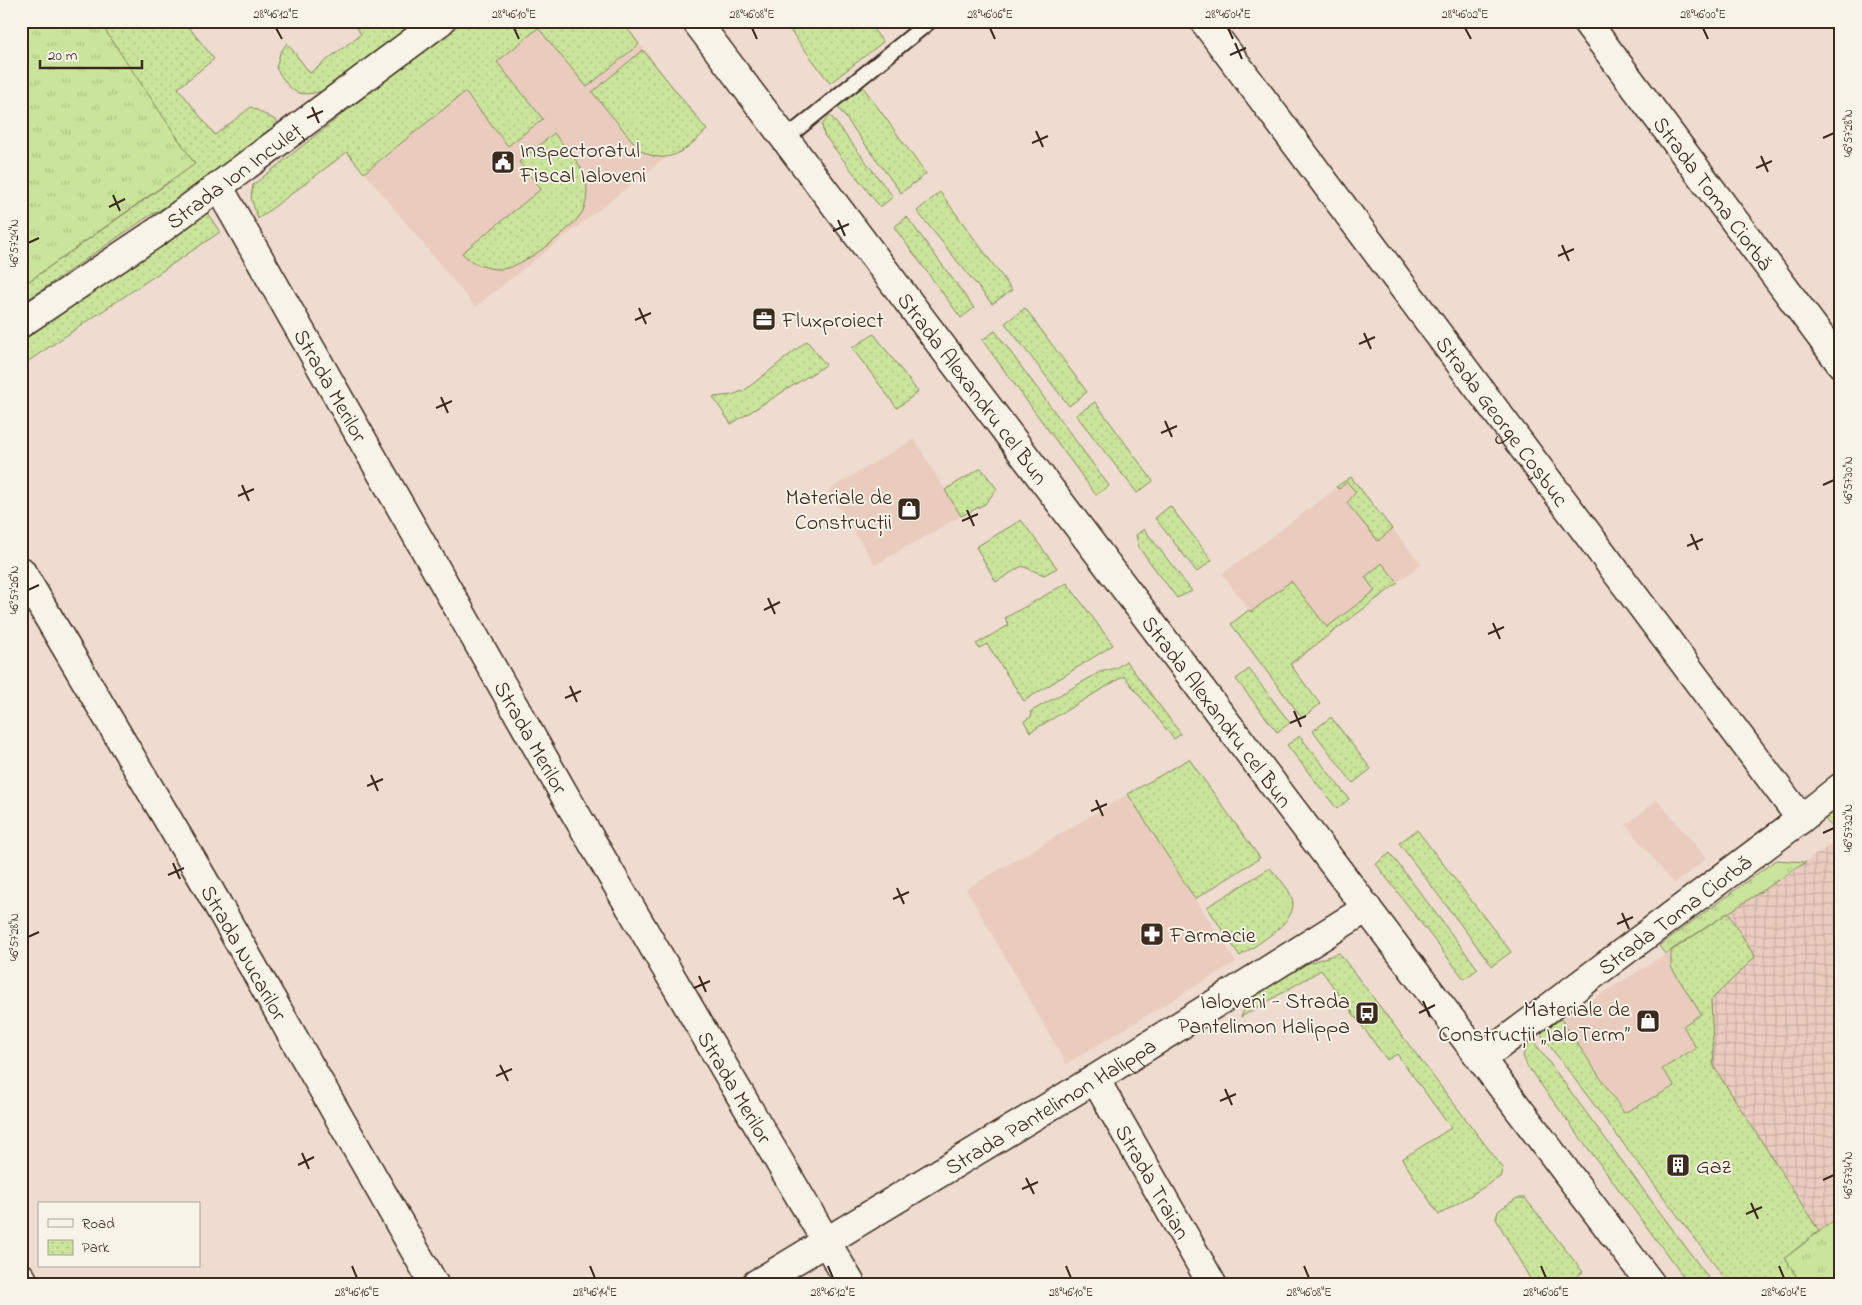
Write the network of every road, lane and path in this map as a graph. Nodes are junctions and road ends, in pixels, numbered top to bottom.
1 (441, 21) edge
2 (696, 21) edge
3 (930, 21) edge
4 (1204, 21) edge
5 (1586, 21) edge
6 (785, 139) junction
7 (218, 186) junction
8 (21, 323) edge
9 (1841, 364) edge
10 (21, 571) edge
11 (1841, 787) edge
12 (1801, 819) junction
13 (1367, 908) junction
14 (1482, 1058) junction
15 (1095, 1079) junction
16 (826, 1240) junction
17 (21, 1277) edge
18 (25, 1284) edge
19 (434, 1284) edge
20 (756, 1284) edge
21 (851, 1284) edge
22 (1212, 1284) edge
23 (1651, 1284) edge

1 - 7 street, Strada Ion Inculeț
2 - 6 street, Strada Alexandru cel Bun
3 - 6 lane
4 - 12 street, Strada George Coșbuc
5 - 9 street, Strada Toma Ciorbă
6 - 13 street, Strada Alexandru cel Bun
7 - 8 street, Strada Ion Inculeț
7 - 16 street, Strada Merilor
10 - 19 street, Strada Nucarilor
11 - 12 street, Strada Toma Ciorbă
12 - 14 street, Strada Toma Ciorbă
13 - 14 street, Strada Alexandru cel Bun
13 - 15 street, Strada Pantelimon Halippa
14 - 23 street, Strada Alexandru cel Bun
15 - 16 street, Strada Pantelimon Halippa
15 - 22 street, Strada Traian
16 - 20 street, Strada Pantelimon Halippa
16 - 21 street, Strada Merilor
17 - 18 street

